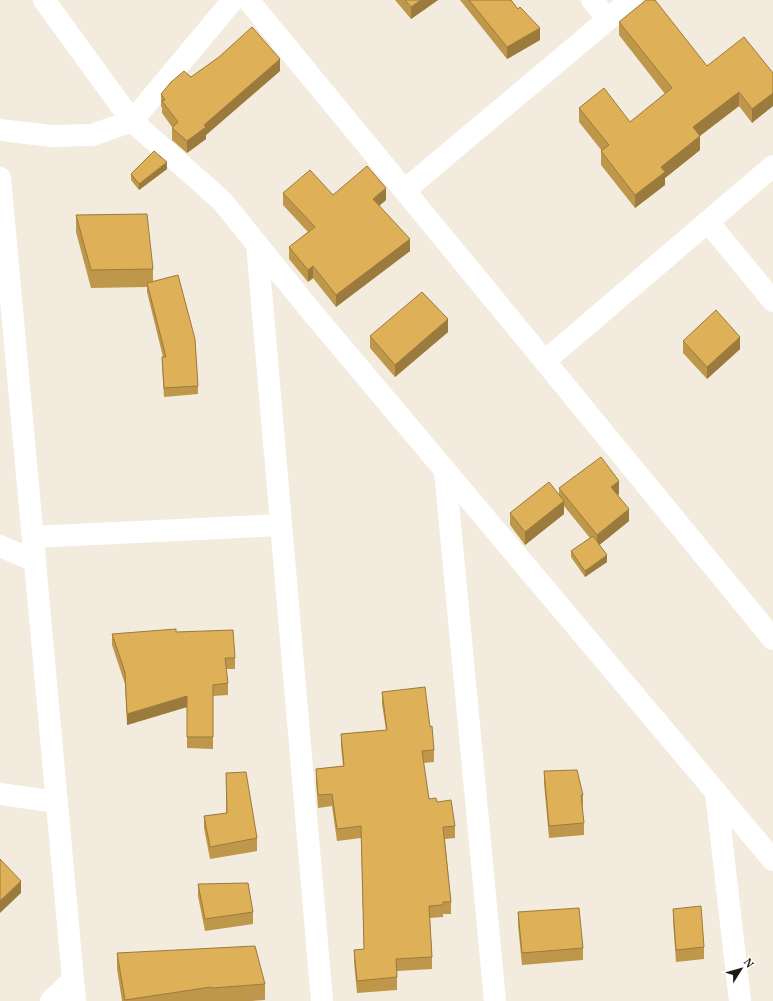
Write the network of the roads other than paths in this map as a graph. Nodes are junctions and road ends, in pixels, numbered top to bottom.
1 (44, 0) edge
2 (233, 0) edge
3 (248, 0) edge
4 (592, 0) edge
5 (632, 0) edge
6 (608, 19) junction
7 (132, 121) junction
8 (0, 130) edge
9 (773, 166) edge
10 (0, 178) edge
11 (404, 190) junction
12 (708, 222) junction
13 (257, 244) junction
14 (773, 301) edge
15 (8, 348) edge
16 (545, 362) junction
17 (446, 471) junction
18 (281, 524) junction
19 (33, 537) junction
20 (1, 547) edge
21 (36, 561) junction
22 (773, 639) edge
23 (716, 792) junction
24 (4, 799) edge
25 (57, 802) junction
26 (773, 860) edge
27 (74, 991) edge
28 (51, 1001) edge
29 (322, 1001) edge
30 (495, 1001) edge
31 (740, 1001) edge

1 - 7 street
2 - 7 street
3 - 11 street
4 - 6 street
5 - 6 street
6 - 11 street
7 - 8 street
7 - 13 street
9 - 12 street
10 - 15 street
11 - 16 street
12 - 14 street
12 - 16 street
13 - 17 street
13 - 18 street
15 - 19 street
16 - 22 street
17 - 23 street
17 - 30 street
18 - 19 street
18 - 29 street
19 - 21 street
20 - 21 street
21 - 25 street
23 - 26 street
23 - 31 street
24 - 25 street
25 - 27 street
27 - 28 street

